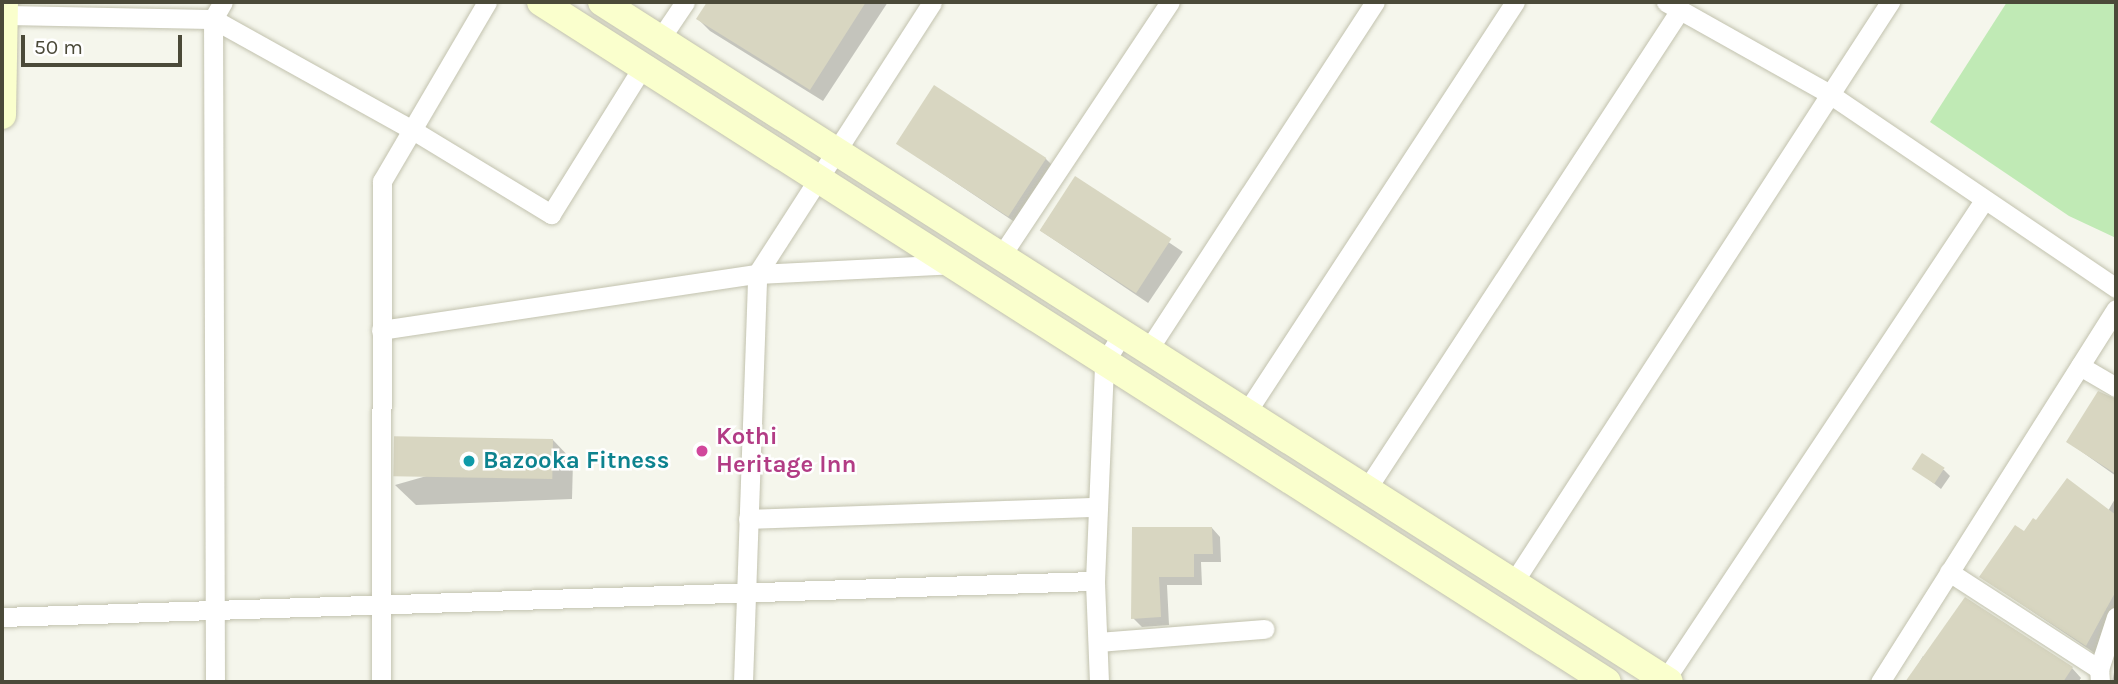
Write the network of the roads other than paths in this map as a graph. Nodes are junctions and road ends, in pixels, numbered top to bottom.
1 (223, 2) edge
2 (487, 2) edge
3 (541, 2) edge
4 (601, 2) edge
5 (685, 2) edge
6 (932, 2) edge
7 (1170, 2) edge
8 (1375, 2) edge
9 (1515, 2) edge
10 (1890, 2) edge
11 (1673, 6) edge
12 (4, 8) edge
13 (213, 19) junction
14 (660, 39) junction
15 (643, 66) junction
16 (1828, 93) junction
17 (2, 115) edge
18 (411, 129) junction
19 (833, 150) junction
20 (816, 177) junction
21 (1983, 202) junction
22 (1001, 256) junction
23 (953, 264) junction
24 (757, 274) junction
25 (2116, 288) edge
26 (2116, 309) edge
27 (381, 330) junction
28 (1122, 334) junction
29 (1148, 350) junction
30 (1104, 363) junction
31 (2080, 366) junction
32 (2116, 387) edge
33 (1246, 413) junction
34 (1366, 490) junction
35 (1096, 507) junction
36 (748, 519) junction
37 (1950, 572) junction
38 (1095, 581) junction
39 (1513, 583) junction
40 (746, 594) junction
41 (380, 603) junction
42 (217, 611) junction
43 (2, 617) edge
44 (2116, 617) edge
45 (1264, 629) dead end
46 (1098, 642) junction
47 (2099, 675) edge
48 (1667, 681) edge
49 (215, 682) edge
50 (381, 682) edge
51 (743, 682) edge
52 (1099, 682) edge
53 (1607, 682) edge
54 (1880, 682) edge

1 - 13 street
2 - 18 street
3 - 15 main road
4 - 14 main road
5 - 14 street
6 - 19 street
7 - 22 street
8 - 29 street
9 - 33 street
10 - 16 street
11 - 16 street
11 - 34 street
12 - 13 street
12 - 17 main road
13 - 18 street
13 - 42 street
14 - 19 main road
15 - 18 street
15 - 20 main road
16 - 21 street
16 - 39 street
18 - 27 street
19 - 20 street
19 - 22 main road
20 - 23 main road
20 - 24 street
21 - 25 street
21 - 48 street
22 - 28 main road
23 - 24 street
23 - 30 main road
24 - 27 street
24 - 36 street
26 - 31 street
27 - 41 street
28 - 29 main road
28 - 30 street
29 - 33 main road
30 - 35 street
30 - 53 main road
31 - 32 street
31 - 37 street
33 - 34 main road
34 - 39 main road
35 - 36 street
35 - 38 street
36 - 40 street
37 - 47 street
37 - 54 street
38 - 40 street
38 - 46 street
39 - 48 main road
40 - 41 street
40 - 51 street
41 - 42 street
41 - 50 street
42 - 43 street
42 - 49 street
44 - 47 street
45 - 46 street
46 - 52 street

